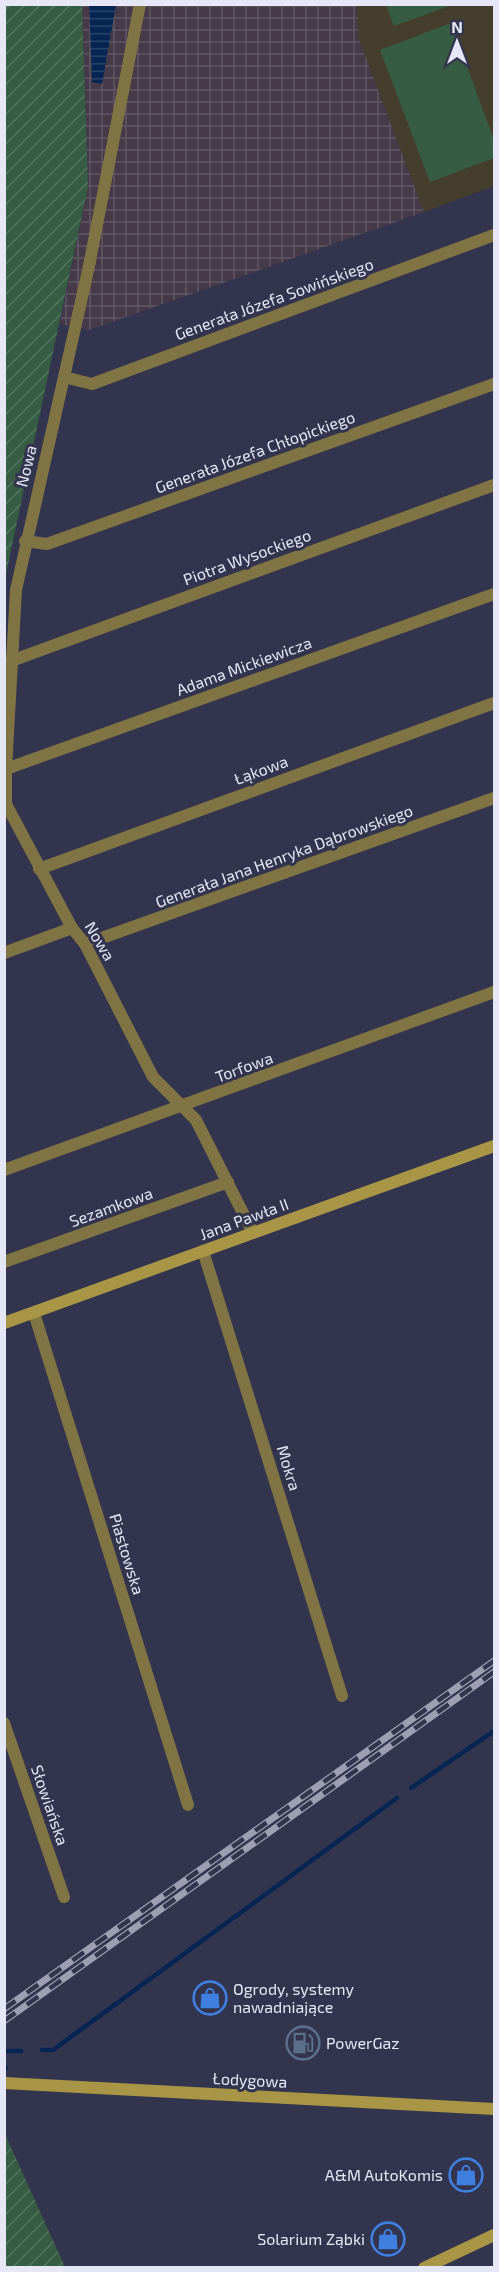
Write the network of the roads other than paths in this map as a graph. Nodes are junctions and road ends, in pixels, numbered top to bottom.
1 (140, 4) edge
2 (495, 235) edge
3 (64, 377) junction
4 (495, 384) edge
5 (495, 485) edge
6 (25, 541) junction
7 (495, 594) edge
8 (11, 660) junction
9 (495, 703) edge
10 (6, 769) edge
11 (495, 798) edge
12 (5, 805) edge
13 (39, 869) junction
14 (72, 928) junction
15 (85, 944) junction
16 (4, 953) edge
17 (495, 992) edge
18 (183, 1106) junction
19 (495, 1146) edge
20 (4, 1170) edge
21 (228, 1182) junction
22 (253, 1233) junction
23 (203, 1251) junction
24 (4, 1262) edge
25 (34, 1313) junction
26 (4, 1323) edge
27 (342, 1696) dead end
28 (4, 1723) edge
29 (189, 1805) dead end
30 (64, 1897) dead end
31 (4, 2083) edge
32 (495, 2109) edge
33 (495, 2235) edge
34 (424, 2268) edge

1 - 3 street, Nowa
2 - 3 street, Generała Józefa Sowińskiego
3 - 6 street, Nowa
4 - 6 street, Generała Józefa Chłopickiego
5 - 8 street, Piotra Wysockiego
6 - 8 street, Nowa
7 - 10 street, Adama Mickiewicza
8 - 10 street, Nowa
9 - 13 street, Łąkowa
10 - 12 street, Nowa
11 - 15 street, Generała Jana Henryka Dąbrowskiego
12 - 13 street, Nowa
13 - 14 street, Nowa
14 - 15 street, Nowa
14 - 16 street
15 - 18 street, Nowa
17 - 18 street, Torfowa
18 - 20 street, Torfowa
18 - 21 street, Nowa
19 - 22 street, Jana Pawła II
21 - 22 street, Nowa
21 - 24 street, Sezamkowa
22 - 23 street, Jana Pawła II
23 - 25 street, Jana Pawła II
23 - 27 street, Mokra
25 - 26 street, Jana Pawła II
25 - 29 street, Piastowska
28 - 30 street, Słowiańska
31 - 32 street, Łodygowa
33 - 34 street

